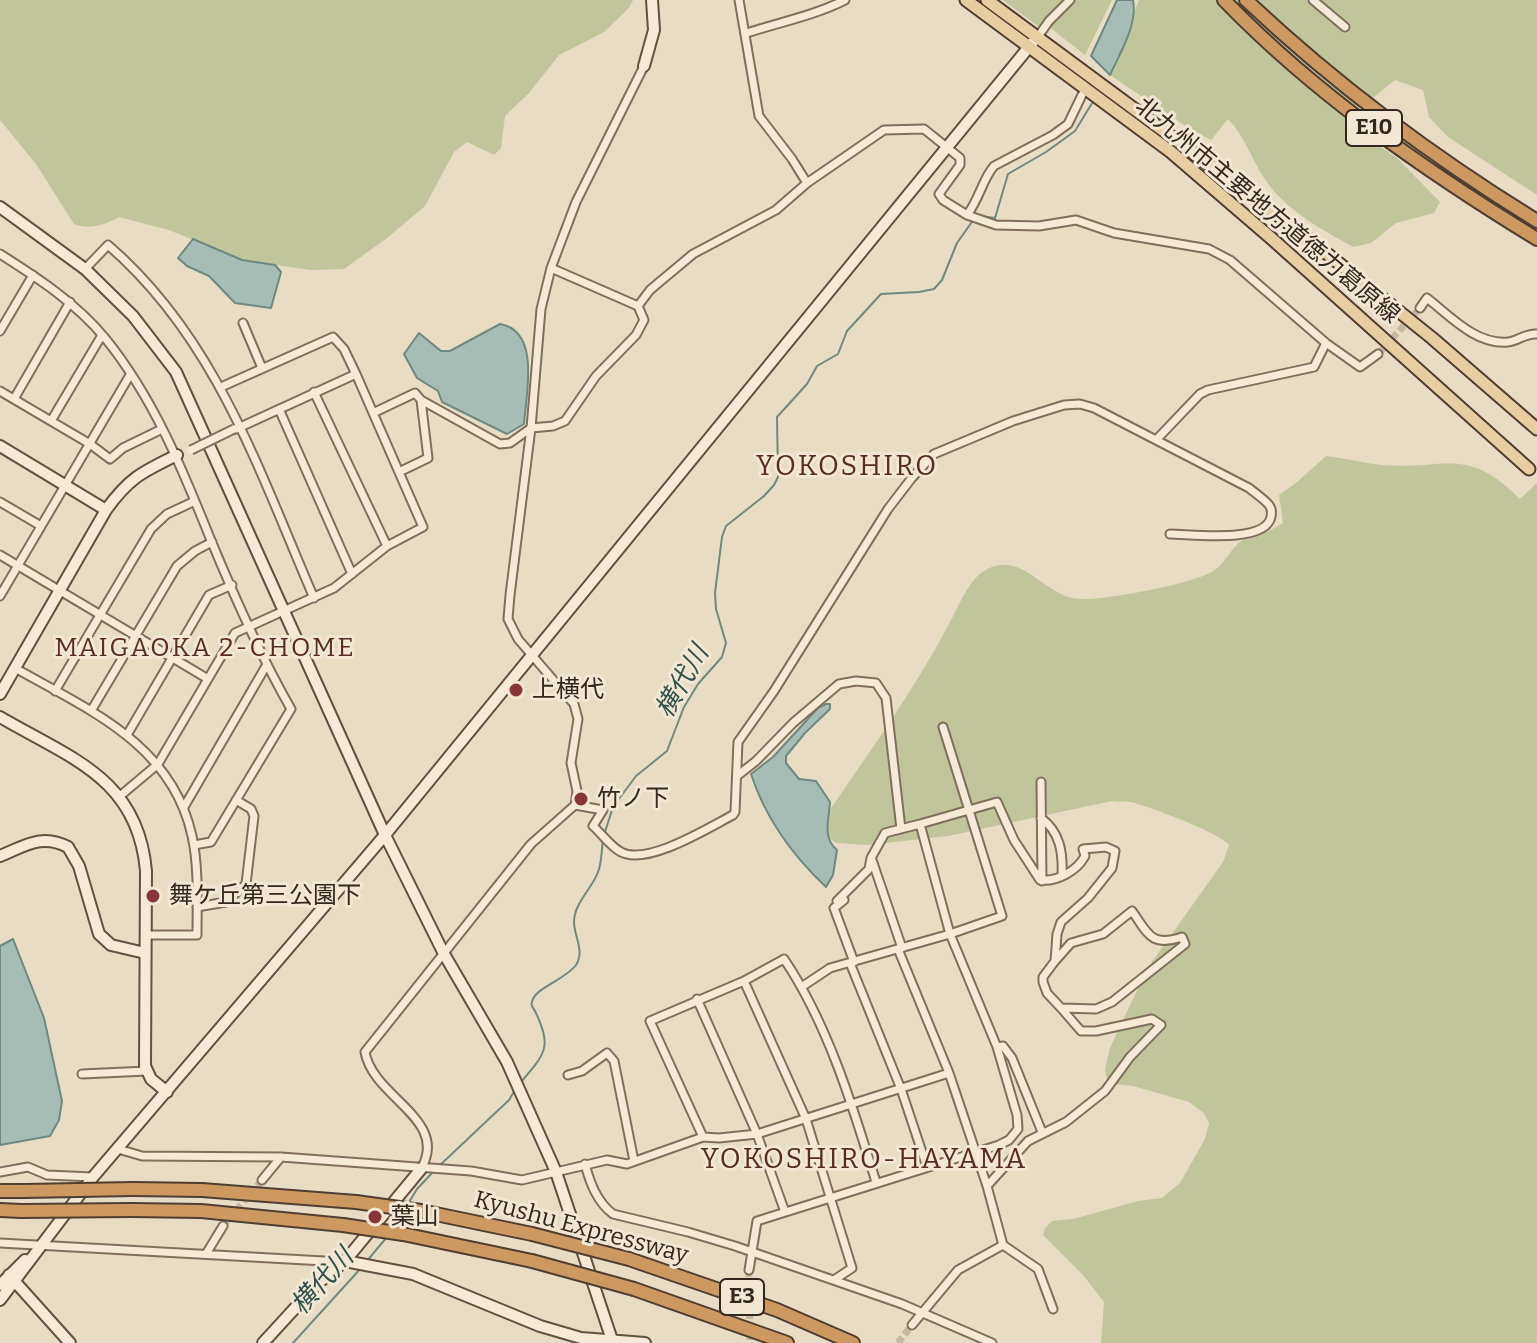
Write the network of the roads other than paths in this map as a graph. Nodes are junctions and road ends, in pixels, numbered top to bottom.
1 (652, 0) edge
2 (739, 0) edge
3 (845, 0) edge
4 (966, 0) edge
5 (987, 0) edge
6 (1070, 0) edge
7 (1224, 0) edge
8 (1246, 0) edge
9 (1313, 0) edge
10 (1345, 27) dead end
11 (747, 33) junction
12 (1033, 43) junction
13 (644, 66) joint
14 (1082, 95) dead end
15 (946, 148) junction
16 (807, 183) junction
17 (0, 207) edge
18 (967, 215) junction
19 (1537, 221) edge
20 (1537, 239) edge
21 (0, 254) edge
22 (551, 268) junction
23 (85, 269) junction
24 (33, 275) junction
25 (70, 302) junction
26 (638, 306) junction
27 (1420, 308) dead end
28 (243, 323) dead end
29 (0, 331) edge
30 (1537, 334) edge
31 (102, 335) junction
32 (1326, 343) junction
33 (1378, 354) tunnel mouth
34 (262, 368) junction
35 (356, 374) junction
36 (130, 375) junction
37 (221, 387) junction
38 (0, 391) edge
39 (314, 392) junction
40 (14, 399) junction
41 (421, 400) junction
42 (279, 409) junction
43 (373, 413) junction
44 (51, 421) junction
45 (237, 428) junction
46 (531, 428) junction
47 (162, 429) junction
48 (1537, 429) edge
49 (1157, 439) junction
50 (90, 444) junction
51 (0, 446) edge
52 (177, 455) junction
53 (1529, 469) dead end
54 (399, 472) junction
55 (66, 486) junction
56 (195, 501) junction
57 (0, 502) edge
58 (106, 510) junction
59 (41, 526) junction
60 (1170, 534) dead end
61 (212, 542) junction
62 (387, 546) junction
63 (0, 555) edge
64 (18, 565) junction
65 (352, 574) junction
66 (232, 585) junction
67 (60, 590) junction
68 (0, 596) edge
69 (314, 598) junction
70 (283, 612) junction
71 (100, 614) junction
72 (250, 626) junction
73 (136, 636) junction
74 (534, 655) junction
75 (172, 658) junction
76 (266, 666) junction
77 (15, 668) junction
78 (208, 679) junction
79 (55, 691) junction
80 (0, 694) edge
81 (91, 711) junction
82 (0, 717) edge
83 (943, 727) dead end
84 (127, 735) junction
85 (158, 764) junction
86 (737, 776) junction
87 (1041, 782) dead end
88 (120, 796) junction
89 (236, 800) junction
90 (575, 805) junction
91 (184, 807) junction
92 (967, 810) junction
93 (1041, 818) junction
94 (920, 824) junction
95 (901, 829) junction
96 (385, 835) junction
97 (194, 845) junction
98 (0, 856) edge
99 (871, 858) junction
100 (1062, 875) junction
101 (1042, 881) junction
102 (197, 907) junction
103 (950, 934) junction
104 (146, 935) junction
105 (900, 949) junction
106 (145, 953) junction
107 (444, 954) junction
108 (1055, 961) junction
109 (852, 962) junction
110 (744, 981) junction
111 (803, 986) junction
112 (697, 999) junction
113 (1061, 1008) junction
114 (997, 1047) junction
115 (147, 1071) junction
116 (949, 1073) junction
117 (82, 1074) dead end
118 (568, 1075) dead end
119 (901, 1089) junction
120 (167, 1092) junction
121 (852, 1105) junction
122 (806, 1119) junction
123 (1042, 1132) junction
124 (757, 1134) junction
125 (703, 1137) junction
126 (118, 1149) junction
127 (975, 1153) junction
128 (281, 1157) junction
129 (634, 1161) junction
130 (585, 1164) junction
131 (927, 1167) junction
132 (421, 1169) junction
133 (0, 1172) edge
134 (556, 1172) junction
135 (93, 1177) junction
136 (262, 1180) tunnel mouth
137 (876, 1182) junction
138 (987, 1186) junction
139 (0, 1191) edge
140 (831, 1197) junction
141 (0, 1210) edge
142 (785, 1212) junction
143 (223, 1226) tunnel mouth
144 (0, 1243) edge
145 (41, 1245) junction
146 (1003, 1245) junction
147 (751, 1251) junction
148 (206, 1254) junction
149 (345, 1261) junction
150 (749, 1270) tunnel mouth
151 (12, 1278) junction
152 (834, 1280) junction
153 (0, 1285) edge
154 (0, 1300) edge
155 (1053, 1309) dead end
156 (922, 1314) junction
157 (912, 1325) tunnel mouth
158 (612, 1341) edge
159 (70, 1343) edge
160 (263, 1343) edge
161 (645, 1343) edge
162 (787, 1343) edge
163 (853, 1343) edge
164 (992, 1343) edge

1 - 13 street
2 - 11 street
3 - 11 street
4 - 12 main road, 北九州市主要地方道徳力葛原線
5 - 12 main road, 北九州市主要地方道徳力葛原線
6 - 12 street
7 - 20 highway, E10
8 - 19 highway, E10
9 - 10 street
11 - 16 street
12 - 15 street
12 - 48 main road, 北九州市主要地方道徳力葛原線
12 - 53 main road, 北九州市主要地方道徳力葛原線
13 - 22 street
14 - 18 street
15 - 16 street
15 - 18 street
15 - 74 street
16 - 26 street
17 - 23 street
18 - 32 street
21 - 24 street
22 - 26 street
22 - 46 street
23 - 37 street
23 - 70 street
24 - 25 street
24 - 29 street
25 - 31 street
25 - 40 street
26 - 46 street
27 - 30 street
28 - 34 street
31 - 36 street
31 - 44 street
32 - 33 street
32 - 49 street
34 - 35 street
34 - 37 street
35 - 39 street
35 - 43 street
36 - 47 street
36 - 50 street
37 - 45 street
38 - 40 street
39 - 42 street
39 - 62 street
40 - 44 street
41 - 43 street
41 - 46 street
41 - 54 street
42 - 45 street
42 - 65 street
43 - 54 street
44 - 50 street
45 - 52 street, bridge
45 - 69 street
46 - 74 street
47 - 50 street
47 - 52 street
49 - 60 street
49 - 86 street
50 - 55 street
51 - 55 street
52 - 56 street
52 - 58 street
54 - 62 street
55 - 58 street
55 - 59 street
56 - 61 street
56 - 71 street
57 - 59 street
58 - 67 street
59 - 64 street
61 - 66 street
61 - 73 street
62 - 65 street
63 - 64 street
64 - 67 street
64 - 68 street
65 - 69 street
66 - 72 street
66 - 75 street
67 - 71 street
67 - 77 street
69 - 70 street
70 - 72 street
70 - 96 street
71 - 73 street
71 - 79 street
72 - 76 street
72 - 78 street
73 - 75 street
73 - 81 street
74 - 90 street
74 - 96 street
75 - 78 street
75 - 84 street
76 - 89 street
76 - 91 street
77 - 79 street
77 - 80 street
78 - 85 street
79 - 81 street
81 - 84 street
82 - 88 street
83 - 92 street
84 - 85 street
85 - 88 street
85 - 91 street
86 - 90 street
86 - 95 street
87 - 93 street
88 - 104 street
89 - 97 street
89 - 102 street
90 - 107 street
91 - 97 street
92 - 94 street
92 - 101 street
92 - 103 street
93 - 100 street
93 - 101 street
94 - 95 street
94 - 103 street
95 - 99 street
96 - 107 street
96 - 120 street
97 - 102 street
98 - 106 street
99 - 105 street
99 - 109 street
100 - 101 street
100 - 108 street
102 - 104 street
103 - 105 street
103 - 114 street
104 - 106 street
105 - 109 street
105 - 116 street
106 - 115 street
107 - 132 street
107 - 134 street
108 - 113 street
108 - 113 street
109 - 111 street
109 - 119 street
110 - 111 street
110 - 112 street
110 - 122 street
111 - 121 street
112 - 124 street
112 - 125 street
113 - 123 street
114 - 123 street
114 - 127 street
115 - 117 street
115 - 120 street
116 - 119 street
116 - 127 street
118 - 129 street
119 - 121 street
119 - 131 street
120 - 126 street
121 - 122 street
121 - 137 street
122 - 124 street
122 - 140 street
123 - 138 street
124 - 125 street
124 - 142 street
125 - 129 street
126 - 128 street
126 - 135 street
127 - 131 street
127 - 138 street
128 - 132 street
128 - 136 street
129 - 130 street
130 - 134 street
130 - 147 street
131 - 137 street
132 - 134 street
132 - 149 street
133 - 135 street
134 - 158 street
135 - 145 street
137 - 140 street
138 - 146 street
139 - 163 highway, Kyushu Expressway / E3, bridge
140 - 142 street
140 - 152 street
141 - 162 highway, Kyushu Expressway / E3, bridge
142 - 147 street
143 - 148 street
144 - 145 street
145 - 148 street
145 - 151 street
146 - 155 street
146 - 156 street
147 - 150 street
147 - 152 street
148 - 149 street
149 - 158 street
149 - 160 street
151 - 153 street
151 - 154 street
151 - 159 street
152 - 156 street
156 - 157 street
156 - 164 street
158 - 161 street

